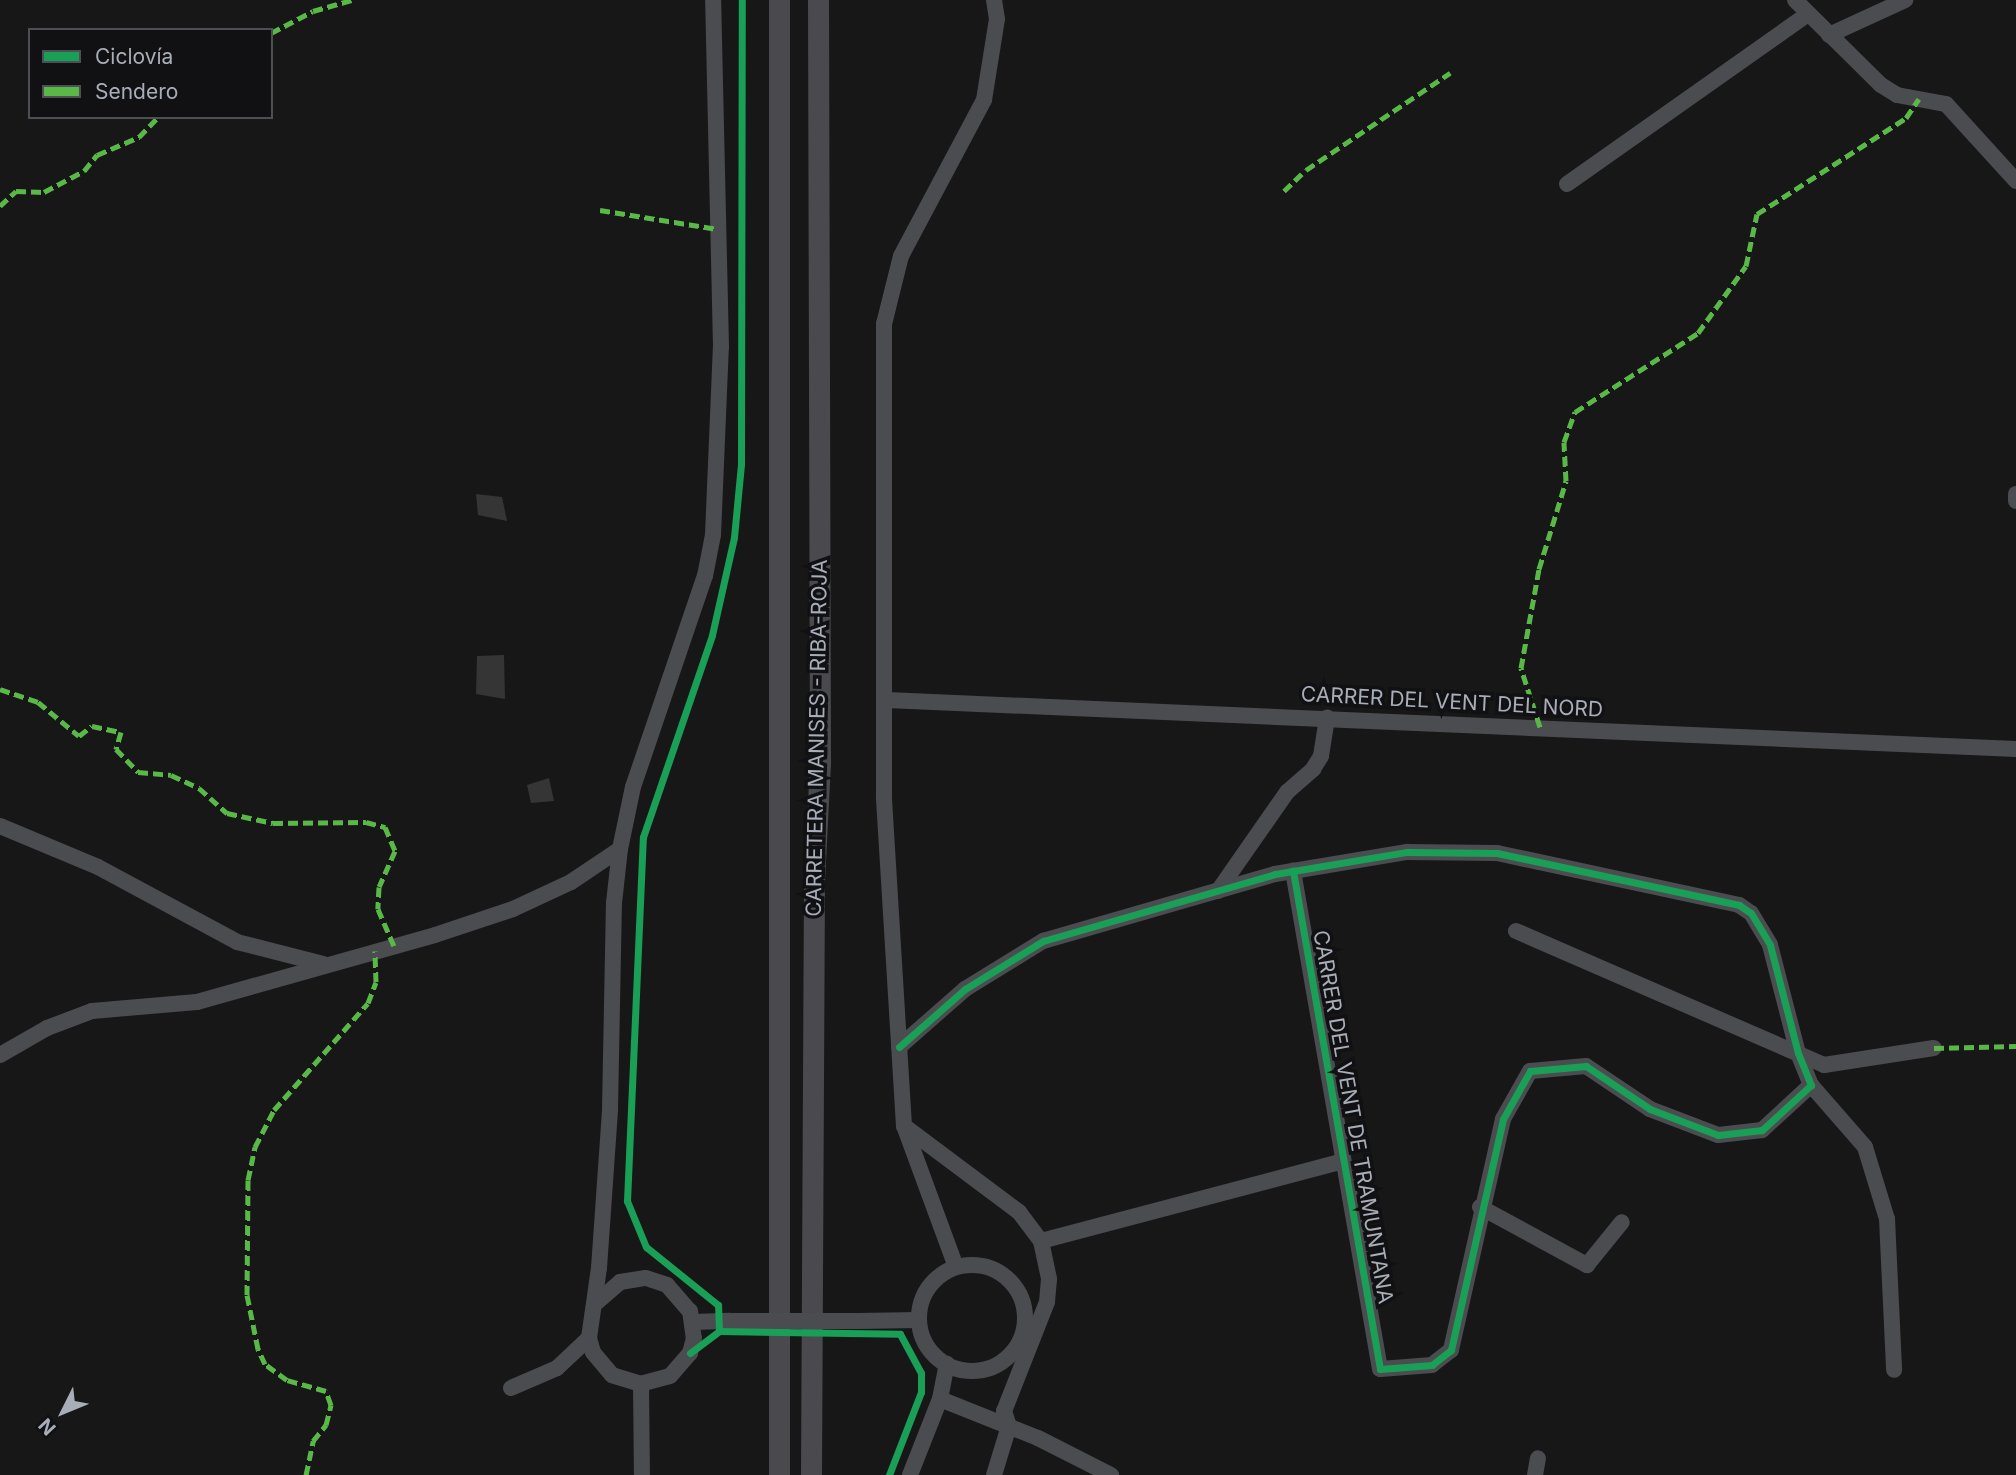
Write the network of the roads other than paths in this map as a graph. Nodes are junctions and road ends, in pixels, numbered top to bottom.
1 (713, 0) edge
2 (779, 0) edge
3 (818, 0) edge
4 (994, 0) edge
5 (1795, 0) edge
6 (1905, 0) edge
7 (1807, 15) junction
8 (1829, 35) junction
9 (2014, 177) edge
10 (1567, 184) dead end
11 (2016, 494) edge
12 (2016, 501) edge
13 (887, 700) junction
14 (1328, 717) junction
15 (2016, 749) edge
16 (0, 826) edge
17 (620, 849) junction
18 (1293, 871) junction
19 (1218, 891) junction
20 (1516, 931) dead end
21 (323, 964) junction
22 (899, 1047) junction
23 (1934, 1048) dead end
24 (1798, 1053) junction
25 (0, 1055) edge
26 (1811, 1085) junction
27 (904, 1126) junction
28 (1341, 1162) junction
29 (1480, 1207) junction
30 (1622, 1222) dead end
31 (1041, 1241) junction
32 (956, 1267) junction
33 (596, 1303) junction
34 (919, 1320) junction
35 (693, 1322) junction
36 (589, 1338) junction
37 (947, 1364) junction
38 (1894, 1370) dead end
39 (641, 1384) junction
40 (511, 1388) dead end
41 (940, 1399) junction
42 (1009, 1426) junction
43 (1538, 1458) dead end
44 (642, 1475) edge
45 (779, 1475) edge
46 (811, 1475) edge
47 (910, 1475) edge
48 (994, 1475) edge
49 (1111, 1475) edge
50 (1535, 1475) edge

1 - 17 street
2 - 45 main road, CARRETERA MANISES - RIBA-ROJA
3 - 46 main road, CARRETERA MANISES - RIBA-ROJA
4 - 13 street
5 - 7 street
6 - 8 street
7 - 8 street
7 - 10 street
8 - 9 street
11 - 12 street
13 - 14 street, CARRER DEL VENT DEL NORD
13 - 22 street
14 - 15 street, CARRER DEL VENT DEL NORD
14 - 19 street
16 - 21 street
17 - 21 street
17 - 33 street
18 - 19 street
18 - 24 street
18 - 28 street, CARRER DEL VENT DE TRAMUNTANA
19 - 22 street
20 - 24 street
21 - 25 street
22 - 27 street
23 - 24 street
24 - 26 street
26 - 29 street
26 - 38 street
27 - 31 street
27 - 32 street
28 - 29 street, CARRER DEL VENT DE TRAMUNTANA
28 - 31 street
29 - 30 street
31 - 42 street
32 - 34 street
32 - 37 street
33 - 35 street
33 - 36 street
34 - 35 street, bridge
34 - 37 street
35 - 39 street
36 - 39 street
36 - 40 street
37 - 41 street
39 - 44 street
41 - 42 street
41 - 47 street
42 - 48 street
42 - 49 street
43 - 50 street

